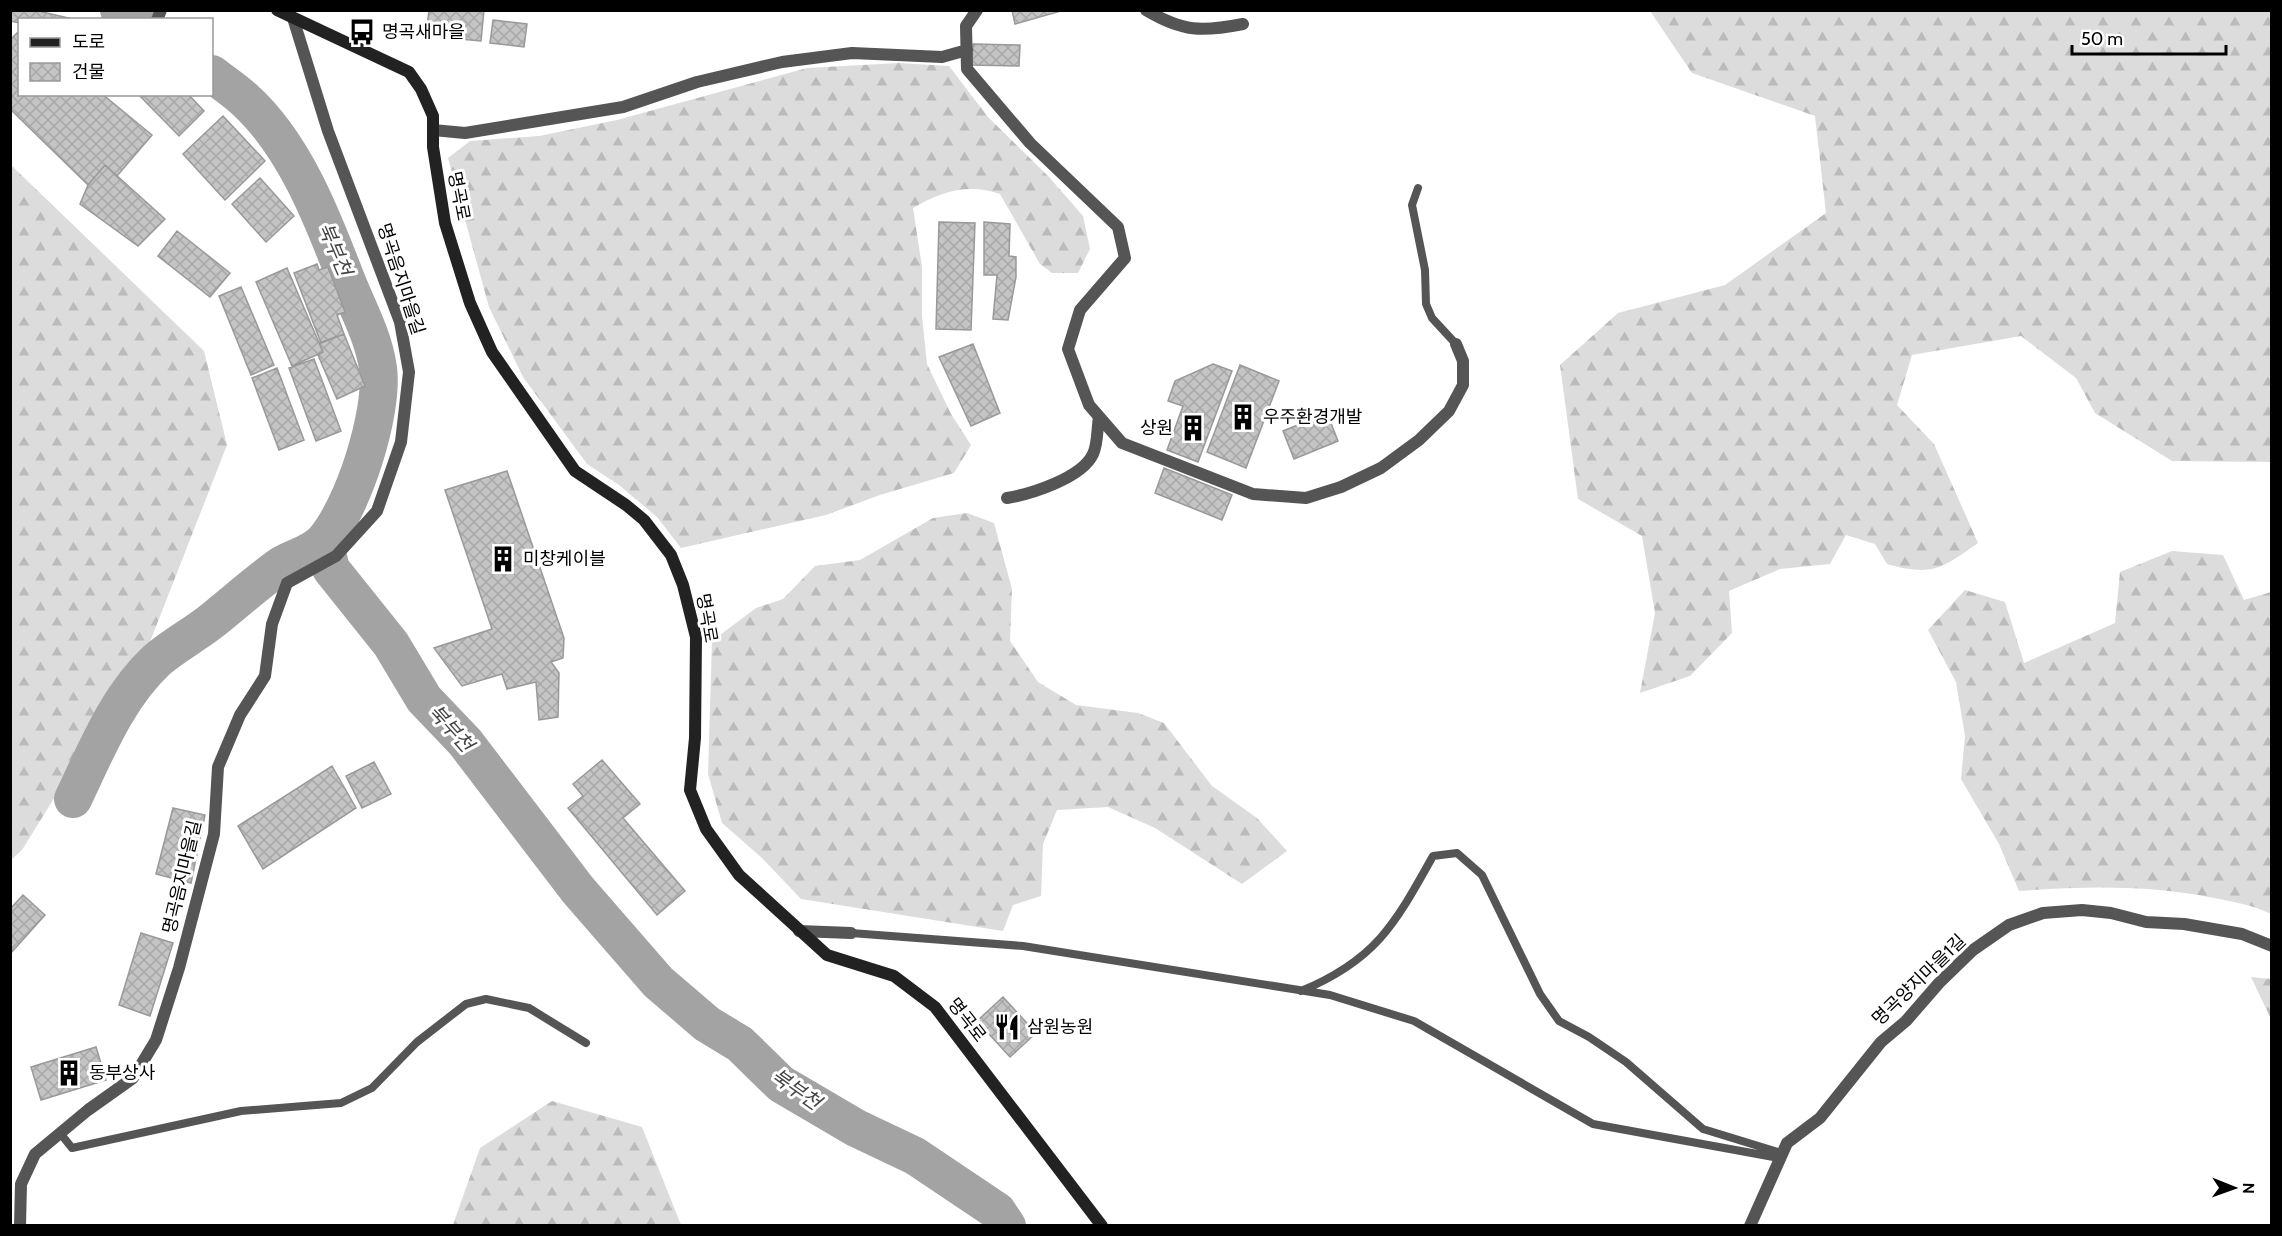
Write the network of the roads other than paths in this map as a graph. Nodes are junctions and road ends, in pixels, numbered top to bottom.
1 (277, 10) edge
2 (977, 10) edge
3 (1146, 10) edge
4 (293, 18) junction
5 (1243, 24) dead end
6 (967, 50) junction
7 (433, 130) junction
8 (1418, 188) dead end
9 (1456, 344) joint
10 (1099, 417) junction
11 (1007, 498) dead end
12 (799, 932) junction
13 (851, 933) joint
14 (2271, 946) edge
15 (1301, 991) junction
16 (586, 1043) dead end
17 (60, 1133) junction
18 (1780, 1156) junction
19 (20, 1226) edge
20 (1102, 1226) edge
21 (1750, 1226) edge

1 - 4 main road, 명곡로
2 - 6 street
3 - 5 street
4 - 7 main road, 명곡로
4 - 17 street, 명곡음지마을길
6 - 7 street
6 - 10 street
7 - 12 main road, 명곡로
8 - 9 lane
9 - 10 street
10 - 11 street
12 - 13 street
12 - 20 main road, 명곡로
13 - 15 lane
14 - 18 street, 명곡양지마을1길
15 - 18 lane
15 - 18 lane
16 - 17 lane
17 - 19 street, 명곡음지마을길
18 - 21 street, 명곡양지마을1길

